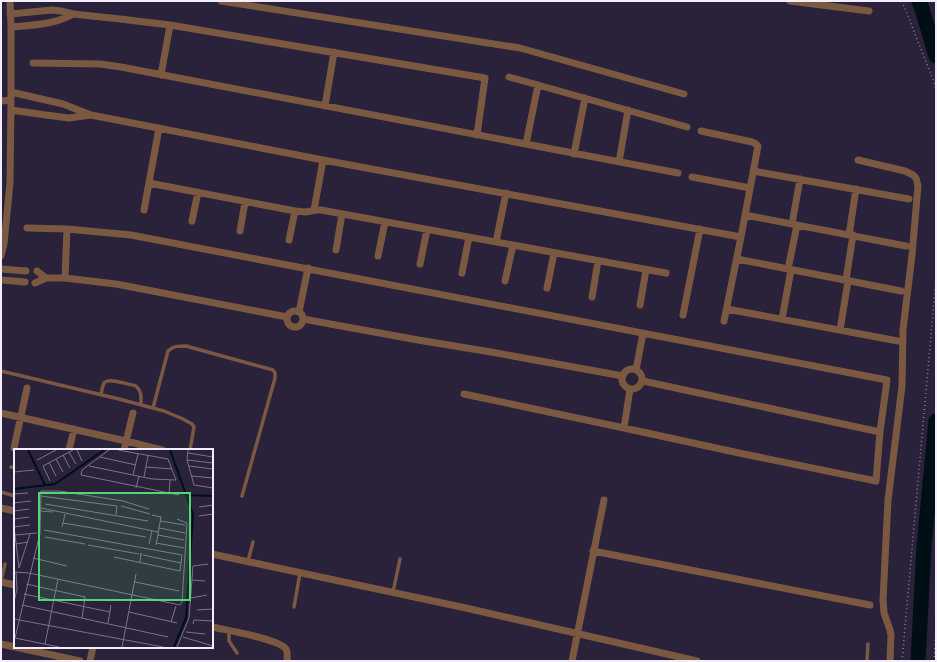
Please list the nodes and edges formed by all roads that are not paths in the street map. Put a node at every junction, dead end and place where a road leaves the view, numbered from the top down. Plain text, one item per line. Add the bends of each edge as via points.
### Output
1 (8, 1) edge
2 (221, 1) edge
3 (790, 1) edge
4 (1, 2) edge
5 (805, 2) edge
6 (869, 11) dead end
7 (10, 14) junction
8 (73, 14) junction
9 (170, 25) junction
10 (11, 27) junction
11 (334, 52) junction
12 (33, 63) dead end
13 (161, 75) junction
14 (509, 78) dead end
15 (538, 85) junction
16 (11, 92) junction
17 (684, 94) dead end
18 (585, 98) junction
19 (12, 100) junction
20 (1, 101) edge
21 (325, 106) junction
22 (11, 110) junction
23 (628, 110) junction
24 (91, 115) junction
25 (687, 127) dead end
26 (159, 128) junction
27 (701, 131) dead end
28 (477, 135) junction
29 (526, 144) junction
30 (574, 154) junction
31 (323, 160) junction
32 (858, 160) dead end
33 (619, 162) junction
34 (753, 171) junction
35 (678, 173) dead end
36 (692, 177) dead end
37 (800, 179) junction
38 (149, 183) junction
39 (750, 188) junction
40 (856, 189) junction
41 (198, 192) junction
42 (506, 193) junction
43 (909, 199) dead end
44 (245, 202) junction
45 (4, 207) edge
46 (144, 210) dead end
47 (314, 210) junction
48 (295, 211) junction
49 (342, 214) junction
50 (745, 215) junction
51 (192, 221) dead end
52 (385, 222) junction
53 (795, 224) junction
54 (27, 228) dead end
55 (67, 229) junction
56 (700, 229) junction
57 (427, 230) junction
58 (240, 231) dead end
59 (851, 235) junction
60 (469, 237) junction
61 (741, 237) junction
62 (289, 240) dead end
63 (496, 242) junction
64 (513, 245) junction
65 (906, 246) dead end
66 (336, 250) dead end
67 (554, 253) junction
68 (1, 256) edge
69 (378, 256) dead end
70 (737, 259) junction
71 (598, 261) junction
72 (420, 264) dead end
73 (308, 268) junction
74 (1, 269) edge
75 (646, 270) junction
76 (789, 270) junction
77 (26, 271) dead end
78 (36, 271) dead end
79 (462, 273) dead end
80 (666, 273) dead end
81 (46, 278) junction
82 (65, 278) junction
83 (1, 280) edge
84 (847, 280) junction
85 (506, 281) dead end
86 (25, 282) dead end
87 (36, 283) dead end
88 (547, 288) dead end
89 (901, 291) dead end
90 (592, 297) dead end
91 (640, 305) dead end
92 (727, 309) junction
93 (299, 312) junction
94 (683, 315) dead end
95 (287, 317) junction
96 (303, 319) junction
97 (782, 319) junction
98 (724, 321) dead end
99 (840, 330) junction
100 (643, 333) junction
101 (898, 341) dead end
102 (636, 370) junction
103 (1, 371) edge
104 (623, 376) junction
105 (642, 381) junction
106 (27, 388) dead end
107 (630, 389) junction
108 (101, 394) junction
109 (464, 394) dead end
110 (141, 404) junction
111 (153, 408) junction
112 (133, 412) dead end
113 (1, 413) edge
114 (20, 418) junction
115 (624, 428) junction
116 (74, 429) junction
117 (880, 432) junction
118 (126, 441) junction
119 (14, 448) dead end
120 (69, 449) edge
121 (124, 449) edge
122 (158, 449) edge
123 (190, 449) edge
124 (1, 492) edge
125 (14, 496) edge
126 (242, 496) dead end
127 (604, 500) dead end
128 (1, 508) edge
129 (14, 512) edge
130 (253, 542) dead end
131 (593, 551) junction
132 (213, 554) edge
133 (400, 559) dead end
134 (248, 561) junction
135 (5, 564) dead end
136 (300, 572) junction
137 (1, 581) edge
138 (14, 585) edge
139 (393, 592) junction
140 (870, 605) dead end
141 (294, 607) dead end
142 (213, 627) edge
143 (229, 631) junction
144 (577, 634) junction
145 (1, 644) edge
146 (868, 644) dead end
147 (14, 647) edge
148 (93, 648) edge
149 (33, 649) edge
150 (237, 653) dead end
151 (80, 661) edge
152 (90, 661) edge
153 (286, 661) edge
154 (572, 661) edge
155 (697, 661) edge
156 (867, 661) edge
157 (890, 661) edge

1 - 4 street
1 - 7 street
2 - 17 street via 520,48
3 - 5 street
5 - 6 street
7 - 8 street via 52,10
7 - 10 street
8 - 9 street
8 - 10 street via 57,21
9 - 11 street
9 - 13 street
10 - 16 street
11 - 21 street
11 - 28 street via 485,78
12 - 13 street via 100,64
13 - 21 street
14 - 15 street
15 - 18 street
15 - 29 street
16 - 19 street
16 - 24 street via 63,104
18 - 23 street
18 - 30 street
19 - 20 street
19 - 22 street
21 - 28 street
22 - 24 street via 69,118
22 - 45 street via 10,183
23 - 25 street
23 - 33 street
24 - 26 street
26 - 31 street
26 - 38 street
27 - 34 street via 756,144 758,146
28 - 29 street
29 - 30 street
30 - 33 street
31 - 42 street
31 - 47 street
32 - 157 street via 909,173 916,178 918,186 903,330 902,386 888,507 883,600 884,613 892,635
33 - 35 street
34 - 37 street
34 - 39 street
36 - 39 street
37 - 40 street
37 - 53 street
38 - 41 street
38 - 46 street
39 - 50 street
40 - 43 street
40 - 59 street
41 - 44 street
41 - 51 street
42 - 56 street
42 - 63 street
44 - 48 street
44 - 58 street
45 - 68 street via 4,244
47 - 48 street
47 - 49 street
48 - 62 street
49 - 52 street
49 - 66 street
50 - 53 street
50 - 61 street
52 - 57 street
52 - 69 street
53 - 59 street
53 - 76 street
54 - 55 street
55 - 73 street via 131,234
55 - 82 street
56 - 61 street
56 - 94 street
57 - 60 street
57 - 72 street
59 - 65 street
59 - 84 street
60 - 63 street
60 - 79 street
61 - 70 street
63 - 64 street
64 - 67 street
64 - 85 street
67 - 71 street
67 - 88 street
70 - 76 street
70 - 92 street
71 - 75 street
71 - 90 street
73 - 93 street
73 - 100 street
74 - 77 street
75 - 80 street
75 - 91 street
76 - 84 street
76 - 97 street
78 - 81 street
81 - 82 street
81 - 87 street
82 - 95 street via 116,284
83 - 86 street
84 - 89 street
84 - 99 street
92 - 97 street
92 - 98 street
93 - 95 street via 291,311
93 - 96 street
95 - 96 street via 287,323 294,327 302,324
96 - 104 street
97 - 99 street
99 - 101 street
100 - 102 street
100 - 117 street via 887,380
102 - 104 street via 630,369
102 - 105 street via 642,374
103 - 108 lane
104 - 107 street via 624,385
105 - 107 street via 636,389
105 - 117 street
106 - 114 street
107 - 115 street
108 - 110 lane
108 - 110 lane via 106,381 136,386 140,389
109 - 115 street
110 - 111 lane
111 - 123 lane via 192,424 194,432
111 - 126 lane via 168,351 176,346 186,346 273,370 275,378
112 - 118 street
113 - 114 street
114 - 116 street
114 - 119 street
115 - 117 street via 876,481
116 - 118 street
116 - 120 street
118 - 121 street
118 - 122 street
124 - 125 lane
127 - 131 street
128 - 129 street
130 - 134 lane
131 - 140 street
131 - 144 street
132 - 134 street
133 - 139 lane
134 - 136 street
135 - 137 lane
136 - 139 street
136 - 141 lane
137 - 138 street
139 - 144 street
142 - 143 street
143 - 150 lane via 229,642
143 - 153 street via 282,645 287,649
144 - 154 street
144 - 155 street
145 - 147 street
146 - 156 lane
148 - 152 street
149 - 151 street

